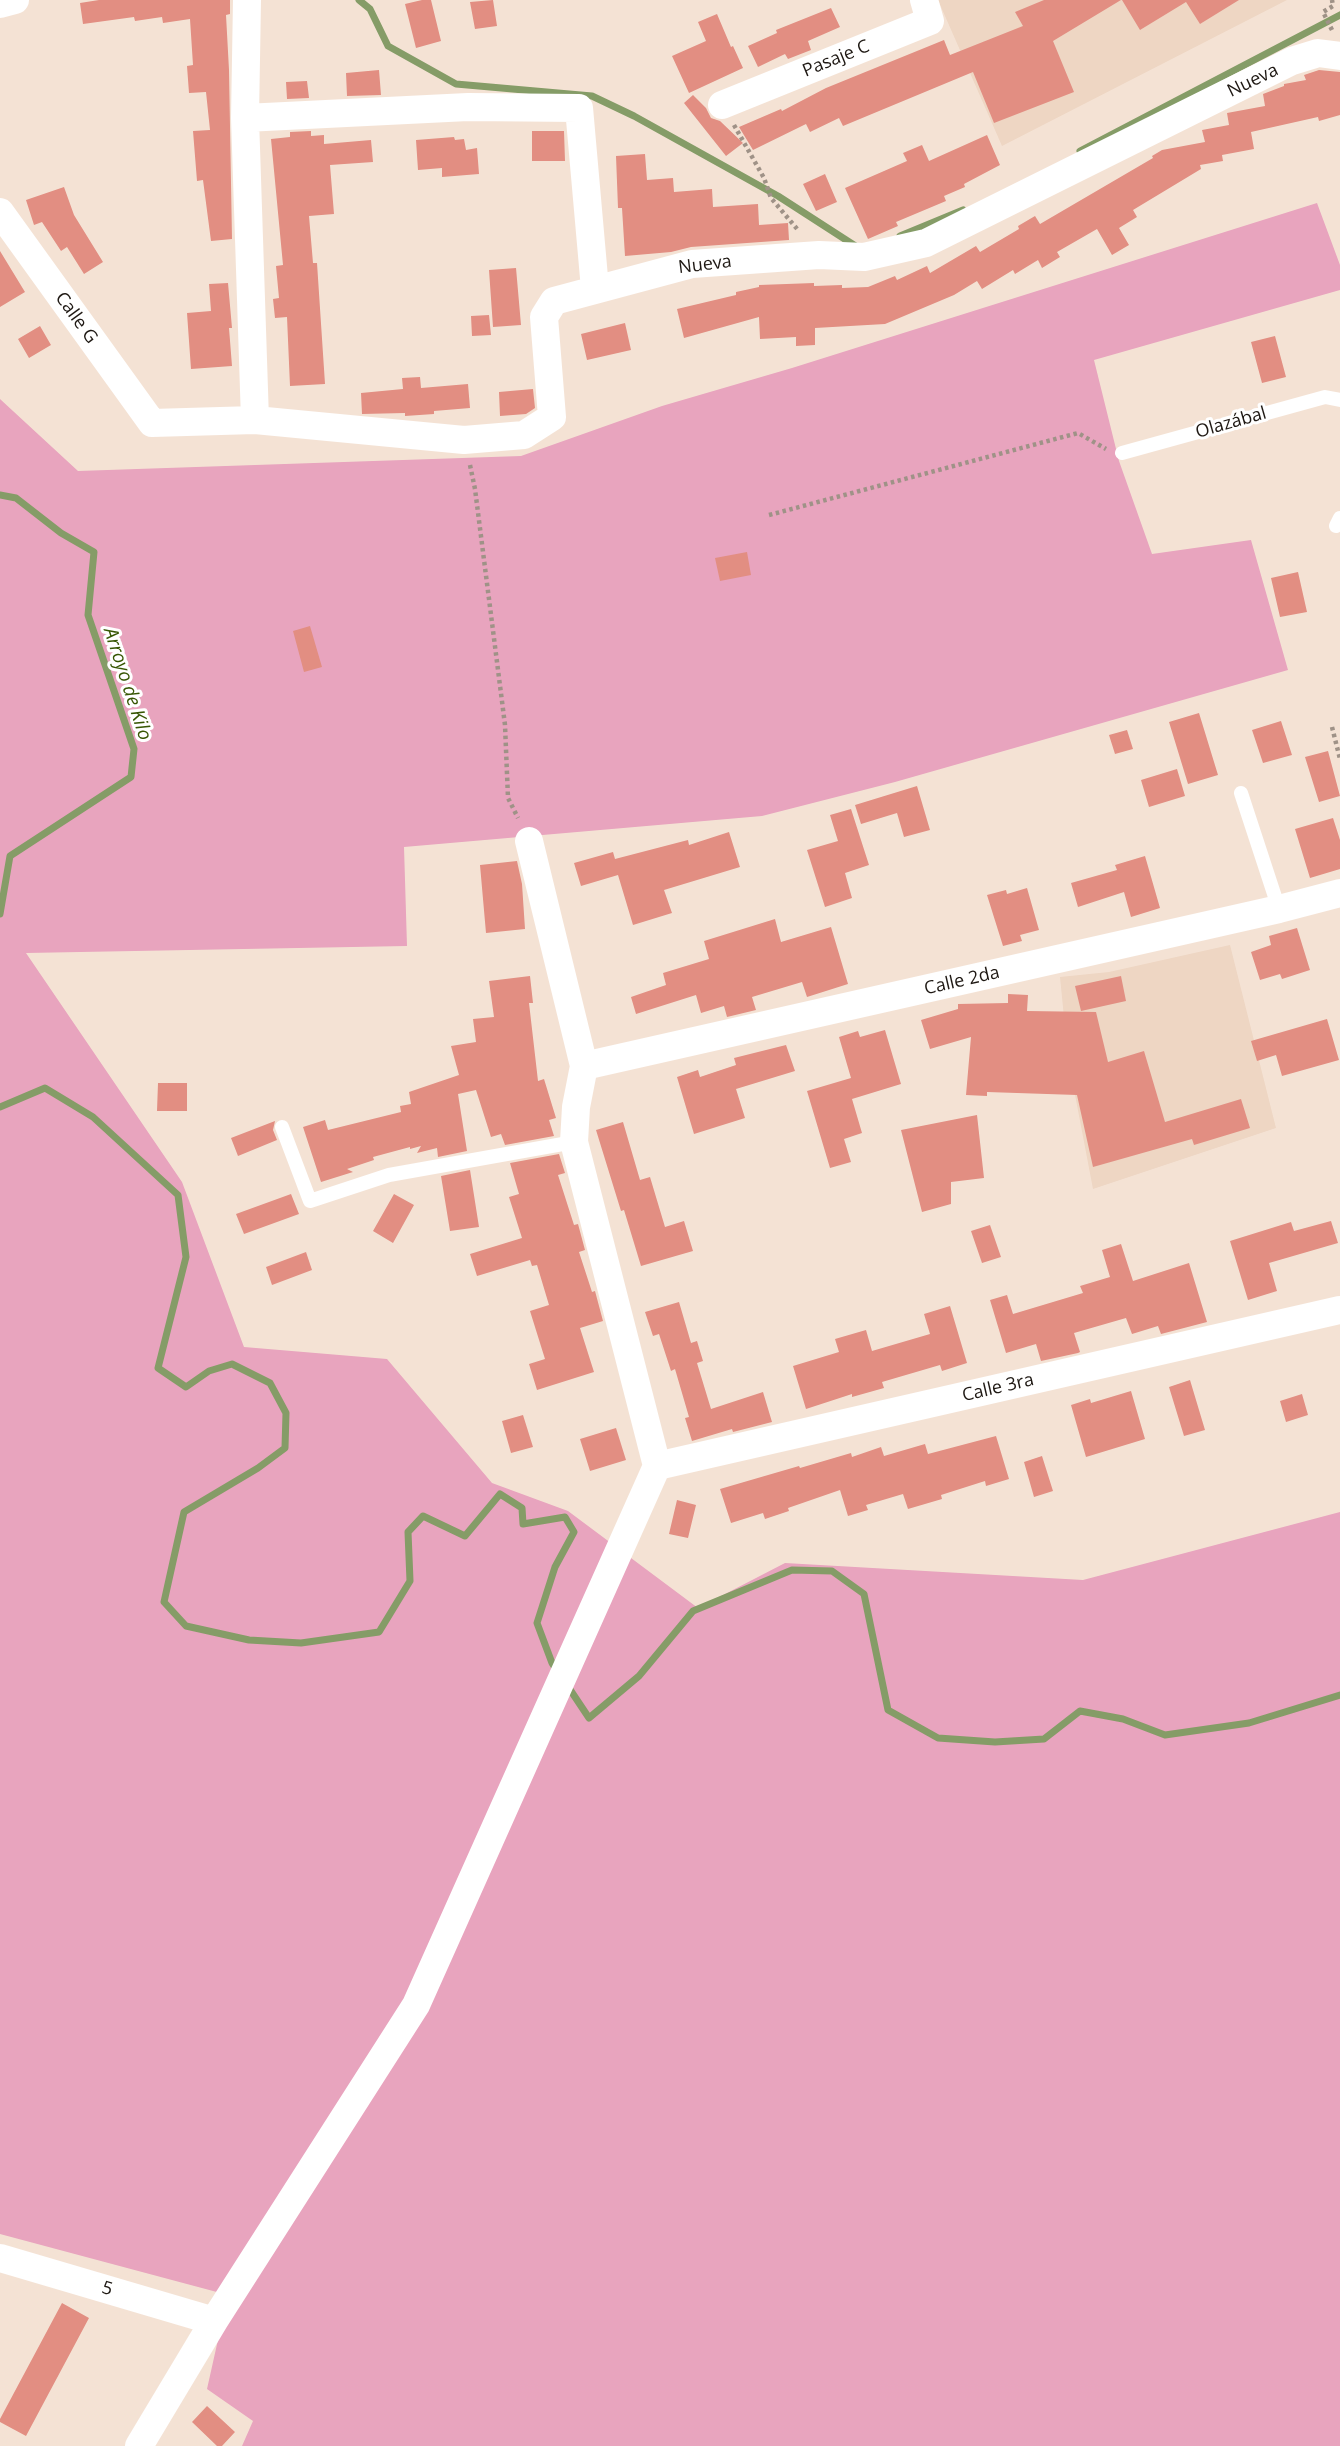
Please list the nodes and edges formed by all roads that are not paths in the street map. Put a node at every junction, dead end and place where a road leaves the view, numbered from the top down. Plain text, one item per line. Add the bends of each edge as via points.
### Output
1 (15, 0) edge
2 (247, 0) edge
3 (924, 0) edge
4 (0, 4) edge
5 (1336, 43) edge
6 (722, 105) road end
7 (245, 118) junction
8 (0, 212) edge
9 (595, 289) junction
10 (1340, 400) edge
11 (256, 420) junction
12 (152, 423) joint
13 (1122, 453) road end
14 (1241, 793) dead end
15 (528, 841) road end
16 (1340, 893) edge
17 (1279, 909) junction
18 (584, 1066) junction
19 (282, 1127) dead end
20 (575, 1142) junction
21 (1340, 1310) edge
22 (656, 1466) junction
23 (0, 2259) edge
24 (214, 2320) junction
25 (139, 2446) edge

1 - 4 street
2 - 7 street
3 - 6 street, Pasaje C via 930,21
5 - 9 street, Nueva via 926,243 864,257 819,255 692,264
7 - 9 street via 468,107 579,107
7 - 11 street
8 - 12 street, Calle G
9 - 11 street, Nueva via 554,301 544,317 552,417 524,435 464,440
10 - 13 lane, Olazábal via 1325,397
11 - 12 street, Nueva
14 - 17 lane
15 - 18 street
16 - 17 street, Calle 2da
17 - 18 street, Calle 2da
18 - 20 street
19 - 20 lane via 310,1201 389,1175
20 - 22 street
21 - 22 street, Calle 3ra
22 - 24 street via 416,2005
23 - 24 street, 5
24 - 25 street

